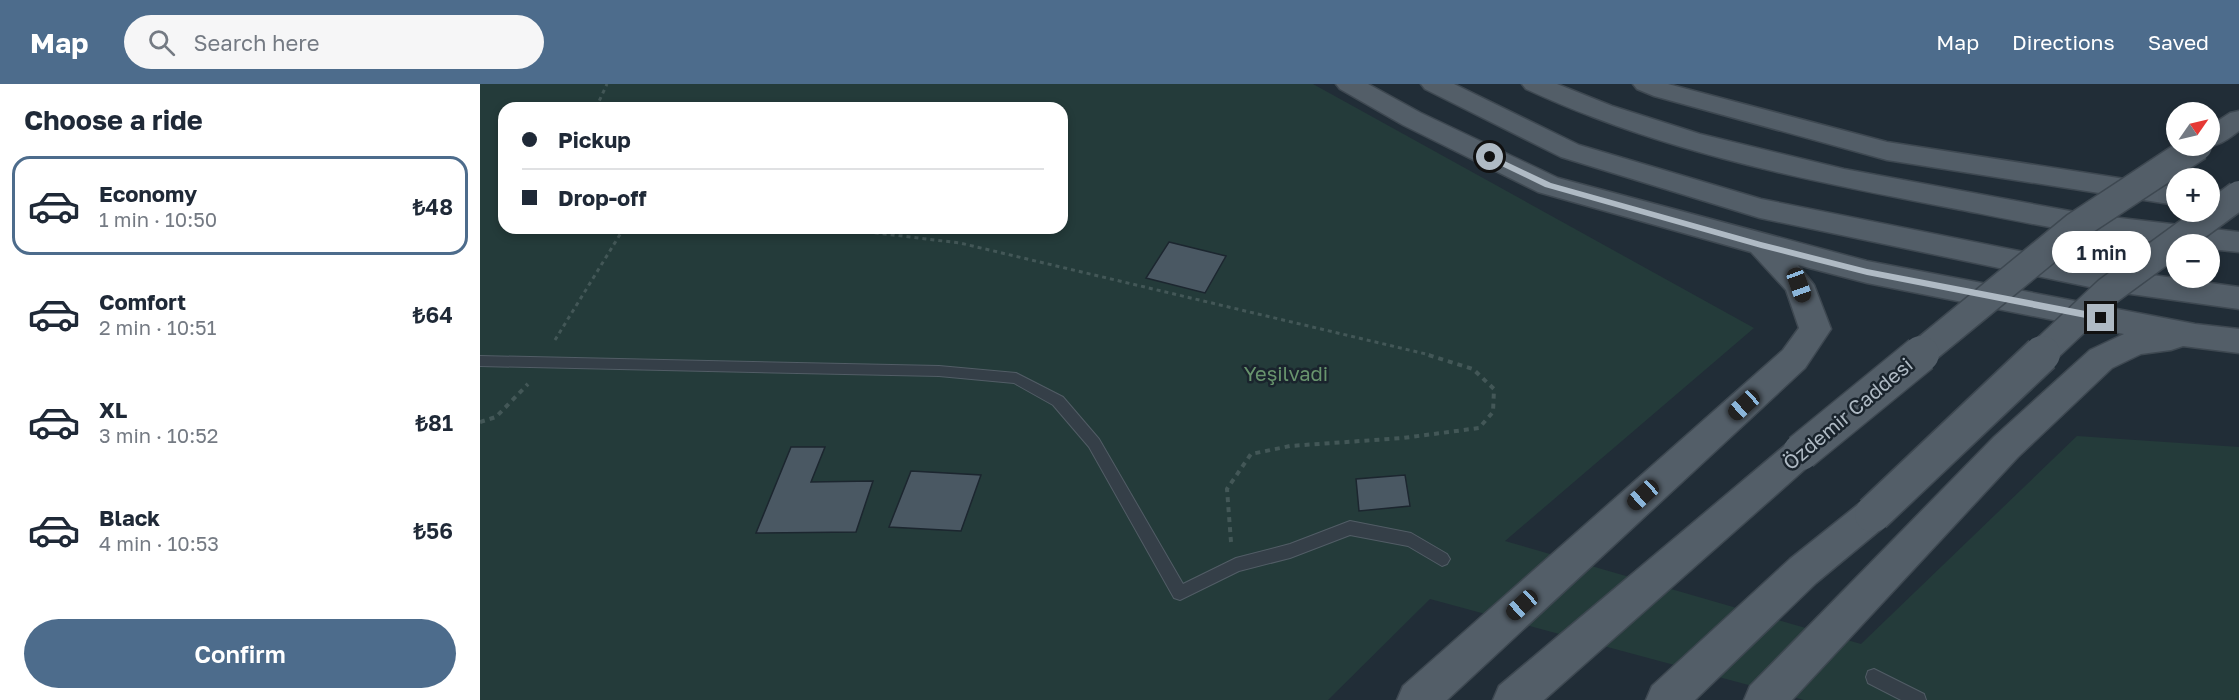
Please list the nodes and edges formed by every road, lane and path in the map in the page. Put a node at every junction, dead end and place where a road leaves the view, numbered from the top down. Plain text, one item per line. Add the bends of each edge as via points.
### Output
1 (607, 84) edge
2 (1434, 84) edge
3 (1535, 84) edge
4 (1646, 84) edge
5 (1360, 88) edge
6 (599, 102) edge
7 (2238, 119) edge
8 (2220, 131) edge
9 (2183, 156) edge
10 (2166, 194) edge
11 (2239, 195) edge
12 (2220, 203) edge
13 (2239, 206) edge
14 (620, 234) edge
15 (885, 234) edge
16 (2239, 242) edge
17 (1761, 245) junction
18 (2239, 298) edge
19 (2195, 336) junction
20 (2239, 341) edge
21 (480, 361) edge
22 (542, 362) junction
23 (480, 422) edge
24 (1442, 559) dead end
25 (1236, 565) junction
26 (1874, 677) dead end
27 (1417, 700) edge
28 (1513, 700) edge
29 (1666, 700) edge
30 (1764, 700) edge
31 (1918, 700) edge

1 - 6 path
2 - 18 main road via 1570,151 1760,208 2109,280
3 - 16 main road via 1604,112 1694,141 1844,178 2086,224
4 - 10 main road via 1887,151
5 - 17 main road via 1548,185
7 - 8 main road
9 - 28 main road, Özdemir Caddesi, bridge via 2075,227 1801,452
11 - 29 main road, bridge via 2108,291 1873,514 1803,571
12 - 13 main road
14 - 22 path
15 - 25 path via 960,243 1419,352 1473,369 1494,389 1492,412 1479,428 1290,446 1251,454 1227,489
17 - 19 main road via 1867,272
17 - 27 main road via 1799,285 1815,329 1794,359
19 - 20 main road
19 - 30 main road via 2136,342 2101,359 2006,447
21 - 22 lane
22 - 23 path via 528,384 496,417
22 - 25 lane via 939,371 1016,378 1058,401 1094,443 1180,593
24 - 25 lane via 1411,540 1350,528 1290,551
26 - 31 lane

